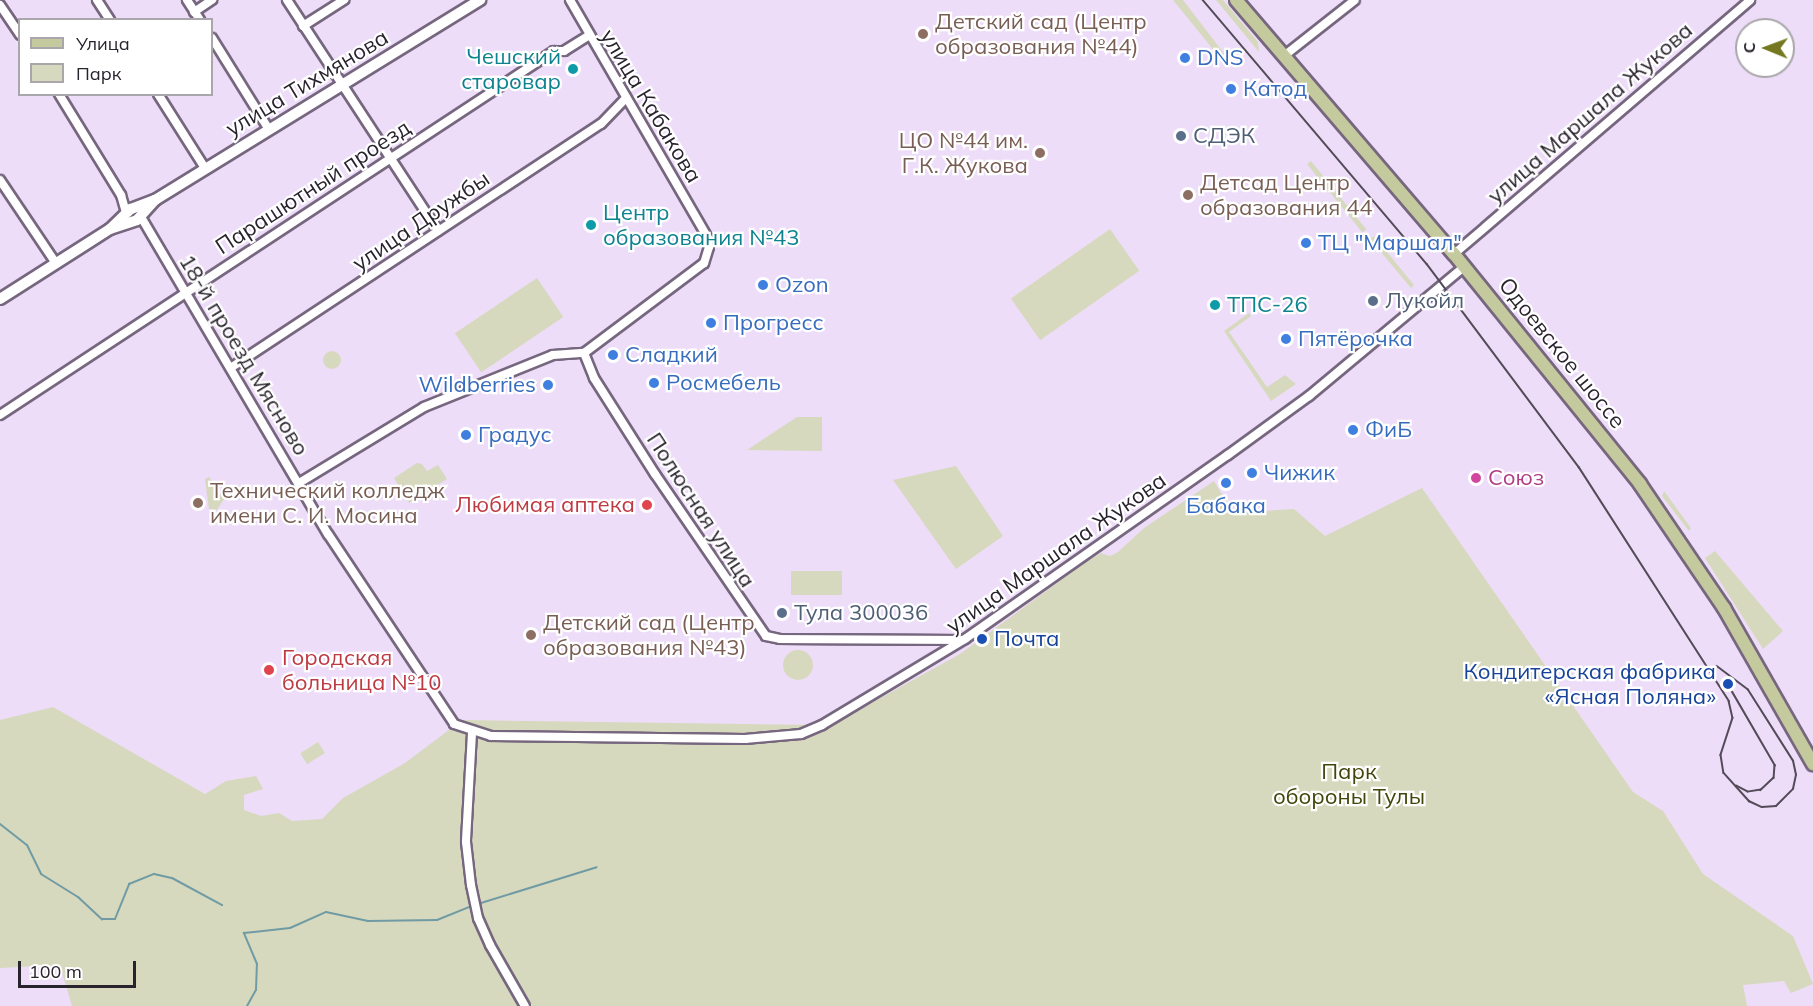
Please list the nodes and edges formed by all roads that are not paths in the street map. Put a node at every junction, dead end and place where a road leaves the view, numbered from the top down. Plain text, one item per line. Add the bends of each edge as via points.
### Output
1 (97, 0) edge
2 (187, 0) edge
3 (212, 0) edge
4 (287, 0) edge
5 (344, 0) edge
6 (480, 0) edge
7 (570, 0) edge
8 (1236, 0) edge
9 (1355, 0) edge
10 (1750, 0) edge
11 (0, 5) edge
12 (195, 12) junction
13 (109, 18) edge
14 (199, 18) edge
15 (303, 26) junction
16 (18, 32) edge
17 (588, 36) junction
18 (213, 40) edge
19 (1284, 56) junction
20 (341, 86) junction
21 (60, 96) edge
22 (159, 96) edge
23 (625, 99) junction
24 (268, 128) junction
25 (388, 160) junction
26 (205, 168) junction
27 (0, 180) edge
28 (134, 215) junction
29 (438, 231) junction
30 (1454, 254) junction
31 (55, 262) junction
32 (1464, 267) junction
33 (184, 292) junction
34 (0, 299) edge
35 (584, 353) junction
36 (232, 367) junction
37 (0, 415) edge
38 (299, 483) junction
39 (965, 639) junction
40 (472, 733) junction
41 (1813, 764) edge
42 (525, 1006) edge

1 - 13 street
2 - 12 street
3 - 12 street
4 - 15 street
5 - 15 street
6 - 20 street, улица Тихмянова
7 - 17 street, улица Кабакова
8 - 19 main road, Одоевское шоссе
9 - 19 street
10 - 30 street, улица Маршала Жукова
11 - 16 street
12 - 14 street
15 - 20 street
17 - 23 street, улица Кабакова
17 - 25 street, Парашютный проезд via 564,51 554,51
18 - 24 street
19 - 30 main road, Одоевское шоссе
20 - 24 street, улица Тихмянова
20 - 25 street
21 - 28 street, 18-й проезд Мясново
22 - 26 street
23 - 29 street, улица Дружбы via 601,124
23 - 35 street, улица Кабакова via 708,238 709,252 704,263
24 - 26 street, улица Тихмянова
25 - 29 street
25 - 33 street, Парашютный проезд
26 - 28 street, улица Тихмянова
27 - 31 street
28 - 31 street
28 - 33 street, 18-й проезд Мясново
29 - 36 street, улица Дружбы
30 - 32 main road, Одоевское шоссе
31 - 34 street
32 - 39 street, улица Маршала Жукова via 1309,396
32 - 41 main road, Одоевское шоссе via 1640,484 1724,608
33 - 36 street, 18-й проезд Мясново
33 - 37 street, Парашютный проезд
35 - 38 street via 553,355 424,407
35 - 39 street, Полюсная улица via 594,378 655,474 766,636
36 - 38 street, 18-й проезд Мясново
38 - 40 street, 18-й проезд Мясново via 454,724
39 - 40 street, улица Маршала Жукова via 841,715 801,734 734,739
40 - 42 street via 466,842 471,885 490,945

